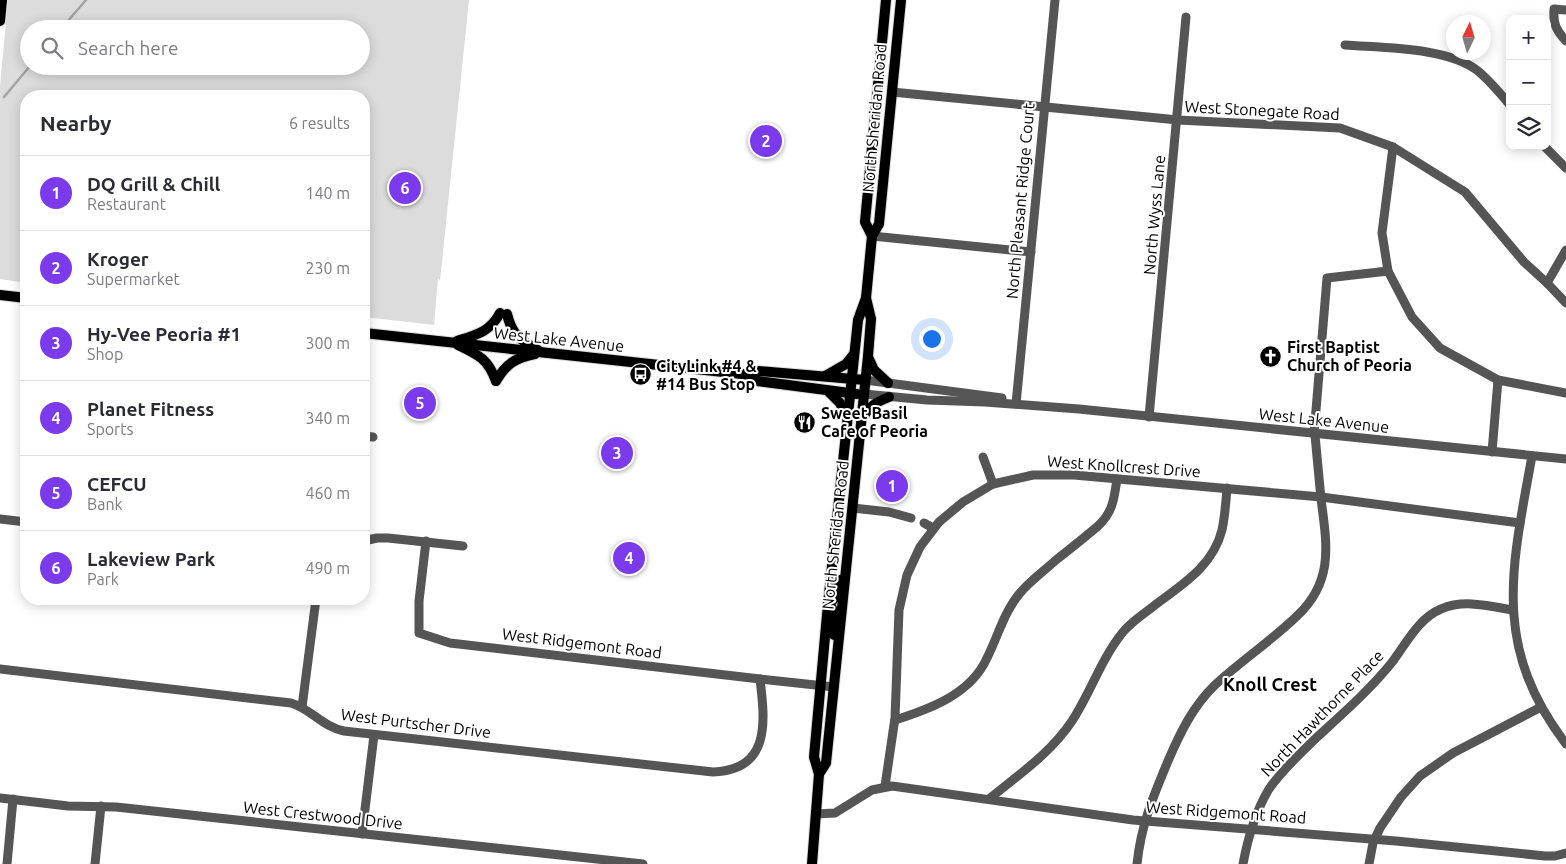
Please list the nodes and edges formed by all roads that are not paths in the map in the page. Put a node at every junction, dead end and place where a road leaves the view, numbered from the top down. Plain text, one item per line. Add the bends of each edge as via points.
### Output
1 (2, 0) edge
2 (886, 0) edge
3 (901, 0) edge
4 (1055, 0) edge
5 (1566, 10) edge
6 (1186, 17) dead end
7 (0, 22) edge
8 (1566, 41) edge
9 (1345, 45) dead end
10 (894, 61) junction
11 (878, 89) junction
12 (892, 92) junction
13 (1506, 100) edge
14 (1044, 107) junction
15 (1178, 120) junction
16 (888, 126) junction
17 (1393, 147) junction
18 (1548, 150) edge
19 (1566, 168) edge
20 (872, 236) junction
21 (1566, 250) edge
22 (1031, 252) junction
23 (1388, 271) junction
24 (1547, 283) junction
25 (0, 295) edge
26 (20, 297) edge
27 (866, 298) junction
28 (1566, 303) edge
29 (370, 334) edge
30 (453, 342) junction
31 (543, 352) junction
32 (855, 353) junction
33 (868, 356) junction
34 (751, 375) junction
35 (824, 377) junction
36 (852, 379) junction
37 (865, 380) junction
38 (1498, 380) junction
39 (888, 383) junction
40 (828, 391) junction
41 (851, 393) junction
42 (1566, 393) edge
43 (864, 394) junction
44 (889, 397) junction
45 (1016, 402) junction
46 (1150, 417) junction
47 (848, 419) junction
48 (861, 420) junction
49 (1315, 434) junction
50 (1492, 452) junction
51 (983, 456) dead end
52 (1532, 456) junction
53 (1566, 460) edge
54 (842, 473) junction
55 (1117, 479) junction
56 (993, 484) junction
57 (1227, 488) junction
58 (1321, 497) junction
59 (853, 508) junction
60 (911, 518) dead end
61 (0, 519) edge
62 (20, 521) edge
63 (924, 523) dead end
64 (1520, 523) junction
65 (933, 528) junction
66 (370, 540) edge
67 (426, 541) junction
68 (463, 546) dead end
69 (848, 553) junction
70 (828, 604) junction
71 (315, 605) edge
72 (1512, 610) junction
73 (838, 654) junction
74 (0, 669) edge
75 (760, 679) junction
76 (820, 685) junction
77 (834, 687) junction
78 (302, 707) junction
79 (1541, 707) junction
80 (895, 720) junction
81 (374, 735) junction
82 (1566, 744) edge
83 (819, 774) junction
84 (885, 786) junction
85 (0, 798) edge
86 (14, 799) junction
87 (989, 800) junction
88 (101, 806) junction
89 (816, 814) junction
90 (1144, 821) junction
91 (1251, 829) junction
92 (362, 834) junction
93 (1374, 839) junction
94 (1566, 853) edge
95 (7, 864) edge
96 (95, 864) edge
97 (643, 864) edge
98 (812, 864) edge
99 (1137, 864) edge
100 (1243, 864) edge
101 (1369, 864) edge

1 - 7 main road
2 - 11 main road, North Sheridan Road
3 - 10 main road, North Sheridan Road
4 - 14 street, North Pleasant Ridge Court
5 - 8 street via 1554,9 1553,21
6 - 15 street, North Wyss Lane
9 - 13 street via 1442,55 1477,70
10 - 11 main road via 888,77
10 - 12 main road, North Sheridan Road
11 - 16 main road via 882,94
11 - 20 main road, North Sheridan Road via 865,222
12 - 14 street, West Stonegate Road
12 - 16 main road, North Sheridan Road
14 - 15 street, West Stonegate Road
14 - 22 street, North Pleasant Ridge Court
15 - 17 street, West Stonegate Road via 1340,128
15 - 46 street, North Wyss Lane
16 - 20 main road, North Sheridan Road via 880,224
17 - 23 street via 1382,233
17 - 24 street, West Stonegate Road via 1465,192 1524,262
18 - 19 street
20 - 22 street
20 - 27 main road, North Sheridan Road
21 - 24 street
22 - 45 street, North Pleasant Ridge Court
23 - 38 street via 1412,317 1440,348
23 - 49 street via 1327,278
24 - 28 street, West Stonegate Road
25 - 26 main road
27 - 32 main road, North Sheridan Road via 858,320
27 - 33 main road, North Sheridan Road via 871,319
29 - 30 main road, West Lake Avenue
30 - 31 main road, West Lake Avenue
30 - 31 main road via 490,328 504,314 514,333
30 - 31 main road via 484,360 491,367 496,381 512,362
31 - 34 main road, West Lake Avenue
32 - 35 main road via 846,364
32 - 36 main road, North Sheridan Road
33 - 37 main road, North Sheridan Road
33 - 39 main road via 872,368
34 - 35 main road, West Lake Avenue via 758,371
34 - 40 main road, West Lake Avenue via 757,381
35 - 36 main road, West Lake Avenue
36 - 37 main road, West Lake Avenue
36 - 41 main road, North Sheridan Road
37 - 39 street, West Lake Avenue
37 - 43 main road, North Sheridan Road
38 - 42 street
38 - 50 street
39 - 45 street, West Lake Avenue
40 - 41 main road, West Lake Avenue
40 - 47 main road via 840,403
41 - 43 main road, West Lake Avenue
41 - 47 main road, North Sheridan Road
43 - 44 street, West Lake Avenue
43 - 48 main road, North Sheridan Road
44 - 45 street, West Lake Avenue
44 - 48 main road via 867,409
45 - 46 street, West Lake Avenue
46 - 49 street, West Lake Avenue
47 - 54 main road, North Sheridan Road
48 - 59 main road, North Sheridan Road
49 - 50 street, West Lake Avenue
49 - 58 street
50 - 52 street, West Lake Avenue
51 - 56 street
52 - 53 street, West Lake Avenue
52 - 64 street
54 - 59 main road via 847,485 846,503
54 - 70 main road, North Sheridan Road
55 - 56 street, West Knollcrest Drive via 1045,474
55 - 57 street, West Knollcrest Drive
55 - 80 street via 1107,517 1020,592 986,661 974,678 953,695
56 - 65 street, West Knollcrest Drive via 956,506
57 - 58 street, West Knollcrest Drive
57 - 87 street via 1222,530 1206,563 1126,629 1106,657 1067,728 1036,762
58 - 64 street, West Knollcrest Drive
58 - 90 street via 1327,552 1324,571 1316,589 1298,615 1215,685 1197,706 1184,726
59 - 60 street
59 - 69 main road, North Sheridan Road
61 - 62 street
63 - 65 street
64 - 72 street via 1513,571
65 - 80 street, West Knollcrest Drive via 912,561 901,596
66 - 67 street
67 - 68 street
67 - 75 street, West Ridgemont Road via 419,633 450,643
69 - 70 main road via 840,571 837,593
69 - 73 main road, North Sheridan Road
70 - 73 main road via 834,612
70 - 76 main road, North Sheridan Road
71 - 78 street
72 - 79 street via 1521,659
72 - 91 street, North Hawthorne Place via 1461,604 1443,608 1429,616 1371,686 1285,769 1266,795
73 - 77 main road, North Sheridan Road
74 - 78 street, West Purtscher Drive via 287,702
75 - 76 street, West Ridgemont Road
75 - 81 street, West Purtscher Drive via 764,722 762,737 744,763 719,772
76 - 77 street, West Ridgemont Road
76 - 83 main road, North Sheridan Road via 814,757
77 - 83 main road, North Sheridan Road via 826,763
78 - 81 street, West Purtscher Drive via 334,729
79 - 82 street
79 - 93 street via 1453,753 1423,774 1397,802
80 - 84 street, West Knollcrest Drive
81 - 92 street
83 - 89 main road, North Sheridan Road
84 - 87 street, West Ridgemont Road
84 - 89 street via 870,791 835,813
85 - 86 street, West Crestwood Drive
86 - 88 street, West Crestwood Drive via 68,806
86 - 95 street
87 - 90 street, West Ridgemont Road
88 - 92 street, West Crestwood Drive
88 - 96 street
89 - 98 main road, North Sheridan Road
90 - 91 street, West Ridgemont Road
90 - 99 street
91 - 93 street, West Ridgemont Road
91 - 100 street, North Hawthorne Place
92 - 97 street, West Crestwood Drive
93 - 94 street, West Ridgemont Road via 1545,856
93 - 101 street

